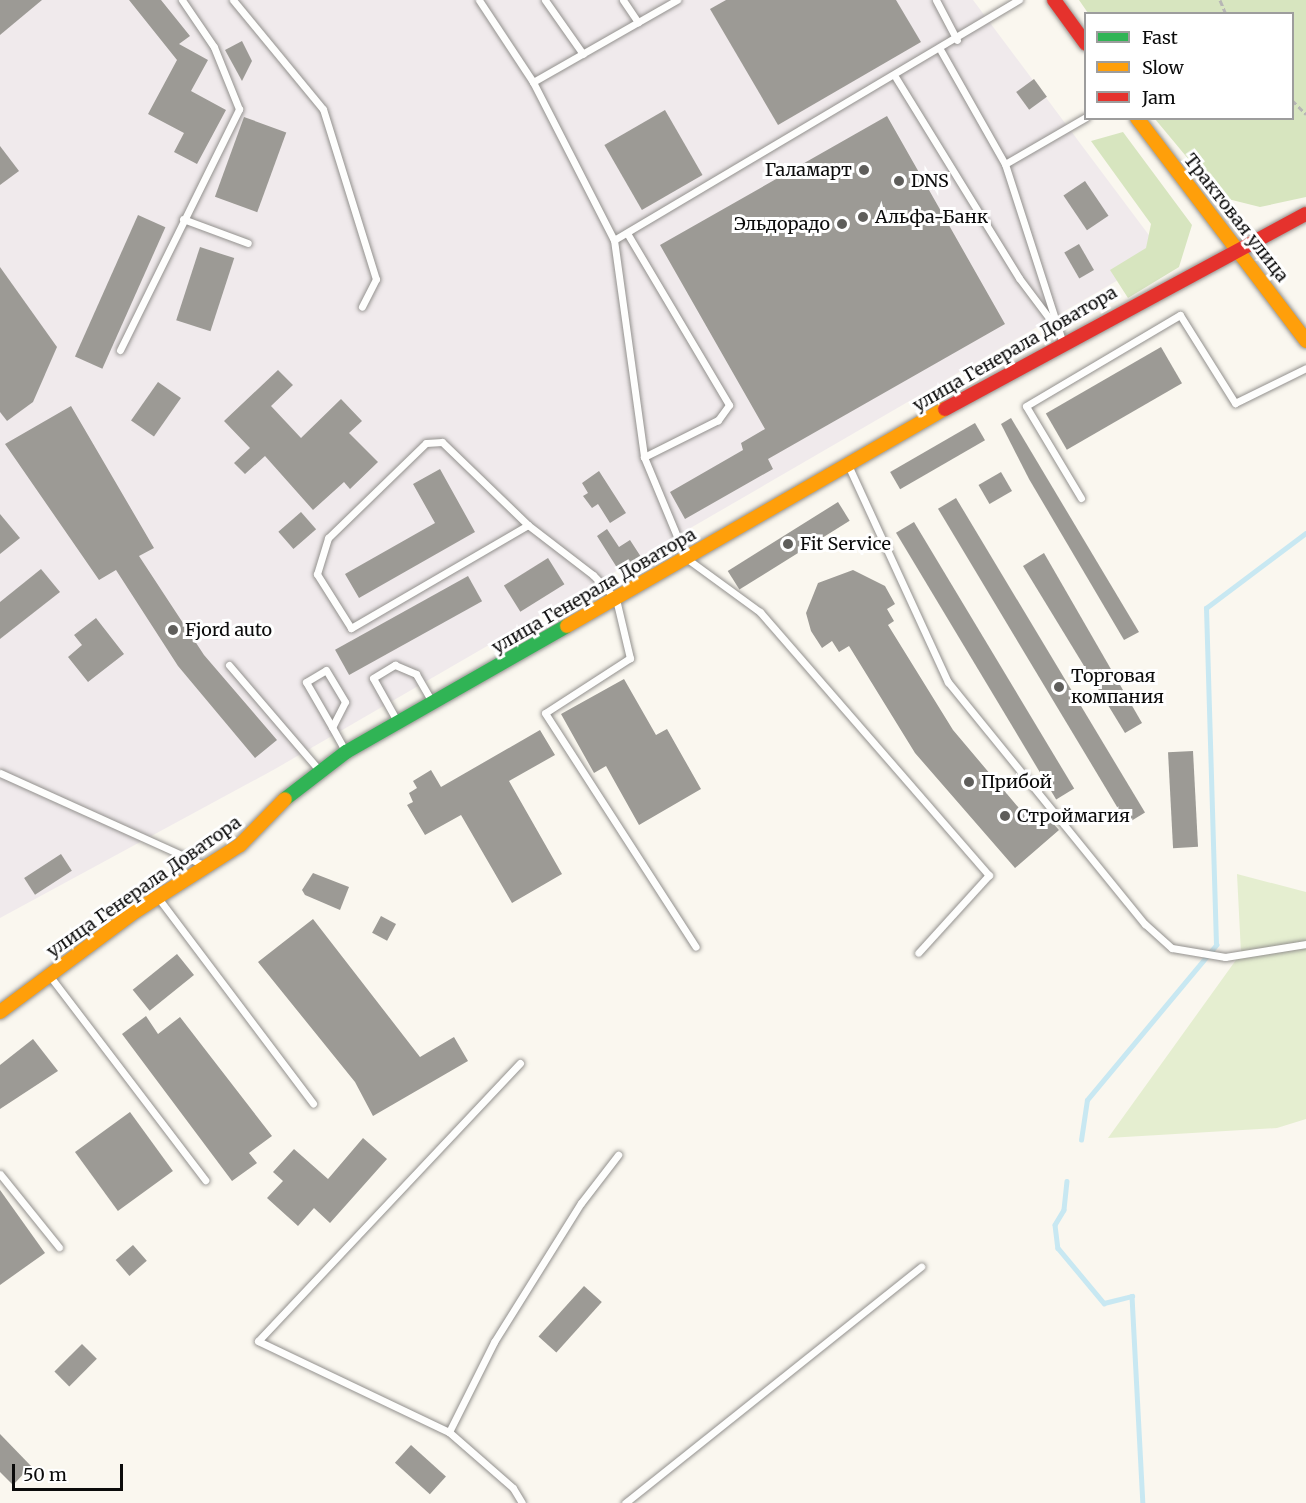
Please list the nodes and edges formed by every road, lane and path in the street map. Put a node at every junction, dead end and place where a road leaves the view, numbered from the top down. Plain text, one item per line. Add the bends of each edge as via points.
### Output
1 (182, 0) edge
2 (233, 0) edge
3 (479, 0) edge
4 (545, 0) edge
5 (623, 0) edge
6 (677, 0) edge
7 (936, 0) edge
8 (1019, 0) edge
9 (1054, 0) edge
10 (638, 22) junction
11 (957, 40) junction
12 (1084, 41) edge
13 (941, 51) junction
14 (583, 54) junction
15 (896, 78) junction
16 (533, 82) junction
17 (1294, 101) edge
18 (1306, 114) edge
19 (1084, 118) edge
20 (1139, 120) edge
21 (1005, 164) junction
22 (1306, 214) edge
23 (183, 219) junction
24 (627, 233) junction
25 (614, 240) junction
26 (248, 243) dead end
27 (1239, 250) junction
28 (362, 307) dead end
29 (1053, 324) junction
30 (1306, 341) edge
31 (1064, 343) junction
32 (120, 350) dead end
33 (1306, 368) edge
34 (644, 457) junction
35 (848, 465) junction
36 (1081, 498) dead end
37 (528, 525) junction
38 (686, 558) junction
39 (616, 599) junction
40 (229, 665) dead end
41 (433, 704) junction
42 (398, 723) junction
43 (332, 727) junction
44 (346, 752) junction
45 (319, 770) junction
46 (0, 773) edge
47 (206, 866) junction
48 (157, 897) junction
49 (1306, 944) edge
50 (696, 947) dead end
51 (918, 953) dead end
52 (49, 975) junction
53 (0, 1012) edge
54 (520, 1063) dead end
55 (313, 1103) dead end
56 (618, 1155) dead end
57 (0, 1174) edge
58 (205, 1180) dead end
59 (58, 1247) dead end
60 (921, 1267) dead end
61 (449, 1432) junction
62 (522, 1503) edge
63 (625, 1503) edge

1 - 23 lane via 214,47 239,109
2 - 28 lane via 323,109 376,279
3 - 16 lane
4 - 14 lane
5 - 10 lane
6 - 10 lane
7 - 11 lane
8 - 11 lane
9 - 12 street
10 - 14 lane
11 - 13 lane
13 - 15 lane
13 - 21 lane
14 - 16 lane
15 - 24 lane
15 - 29 lane via 1019,278
16 - 25 lane
17 - 18 path
19 - 21 lane
20 - 27 street, Трактовая улица
21 - 29 lane
22 - 27 street, улица Генерала Доватора
23 - 26 lane
23 - 32 lane
24 - 25 lane
24 - 34 lane via 729,405 718,420
25 - 34 lane
27 - 30 street, Трактовая улица
27 - 31 street, улица Генерала Доватора
29 - 31 lane
31 - 35 street, улица Генерала Доватора
33 - 36 lane via 1235,403 1180,315 1026,406
34 - 38 lane
35 - 38 street, улица Генерала Доватора
35 - 49 lane via 948,682 1146,924 1172,948 1225,957
37 - 37 lane via 442,442 426,443 328,538 317,574 351,628
37 - 39 lane
38 - 39 street, улица Генерала Доватора
38 - 51 lane via 760,612 989,875
39 - 41 street, улица Генерала Доватора
39 - 50 lane via 630,658 545,714
40 - 45 lane
41 - 42 street, улица Генерала Доватора
41 - 42 lane via 416,674 395,665 372,678
42 - 44 street, улица Генерала Доватора
43 - 43 lane via 345,702 326,670 306,682
43 - 44 lane
44 - 45 street, улица Генерала Доватора
45 - 47 street, улица Генерала Доватора via 240,845
46 - 47 lane
47 - 48 street, улица Генерала Доватора
48 - 52 street, улица Генерала Доватора
48 - 55 lane
52 - 53 street, улица Генерала Доватора
52 - 58 lane
54 - 61 lane via 258,1341
56 - 61 lane via 581,1203 494,1342
57 - 59 lane
60 - 63 lane
61 - 62 lane via 513,1488

